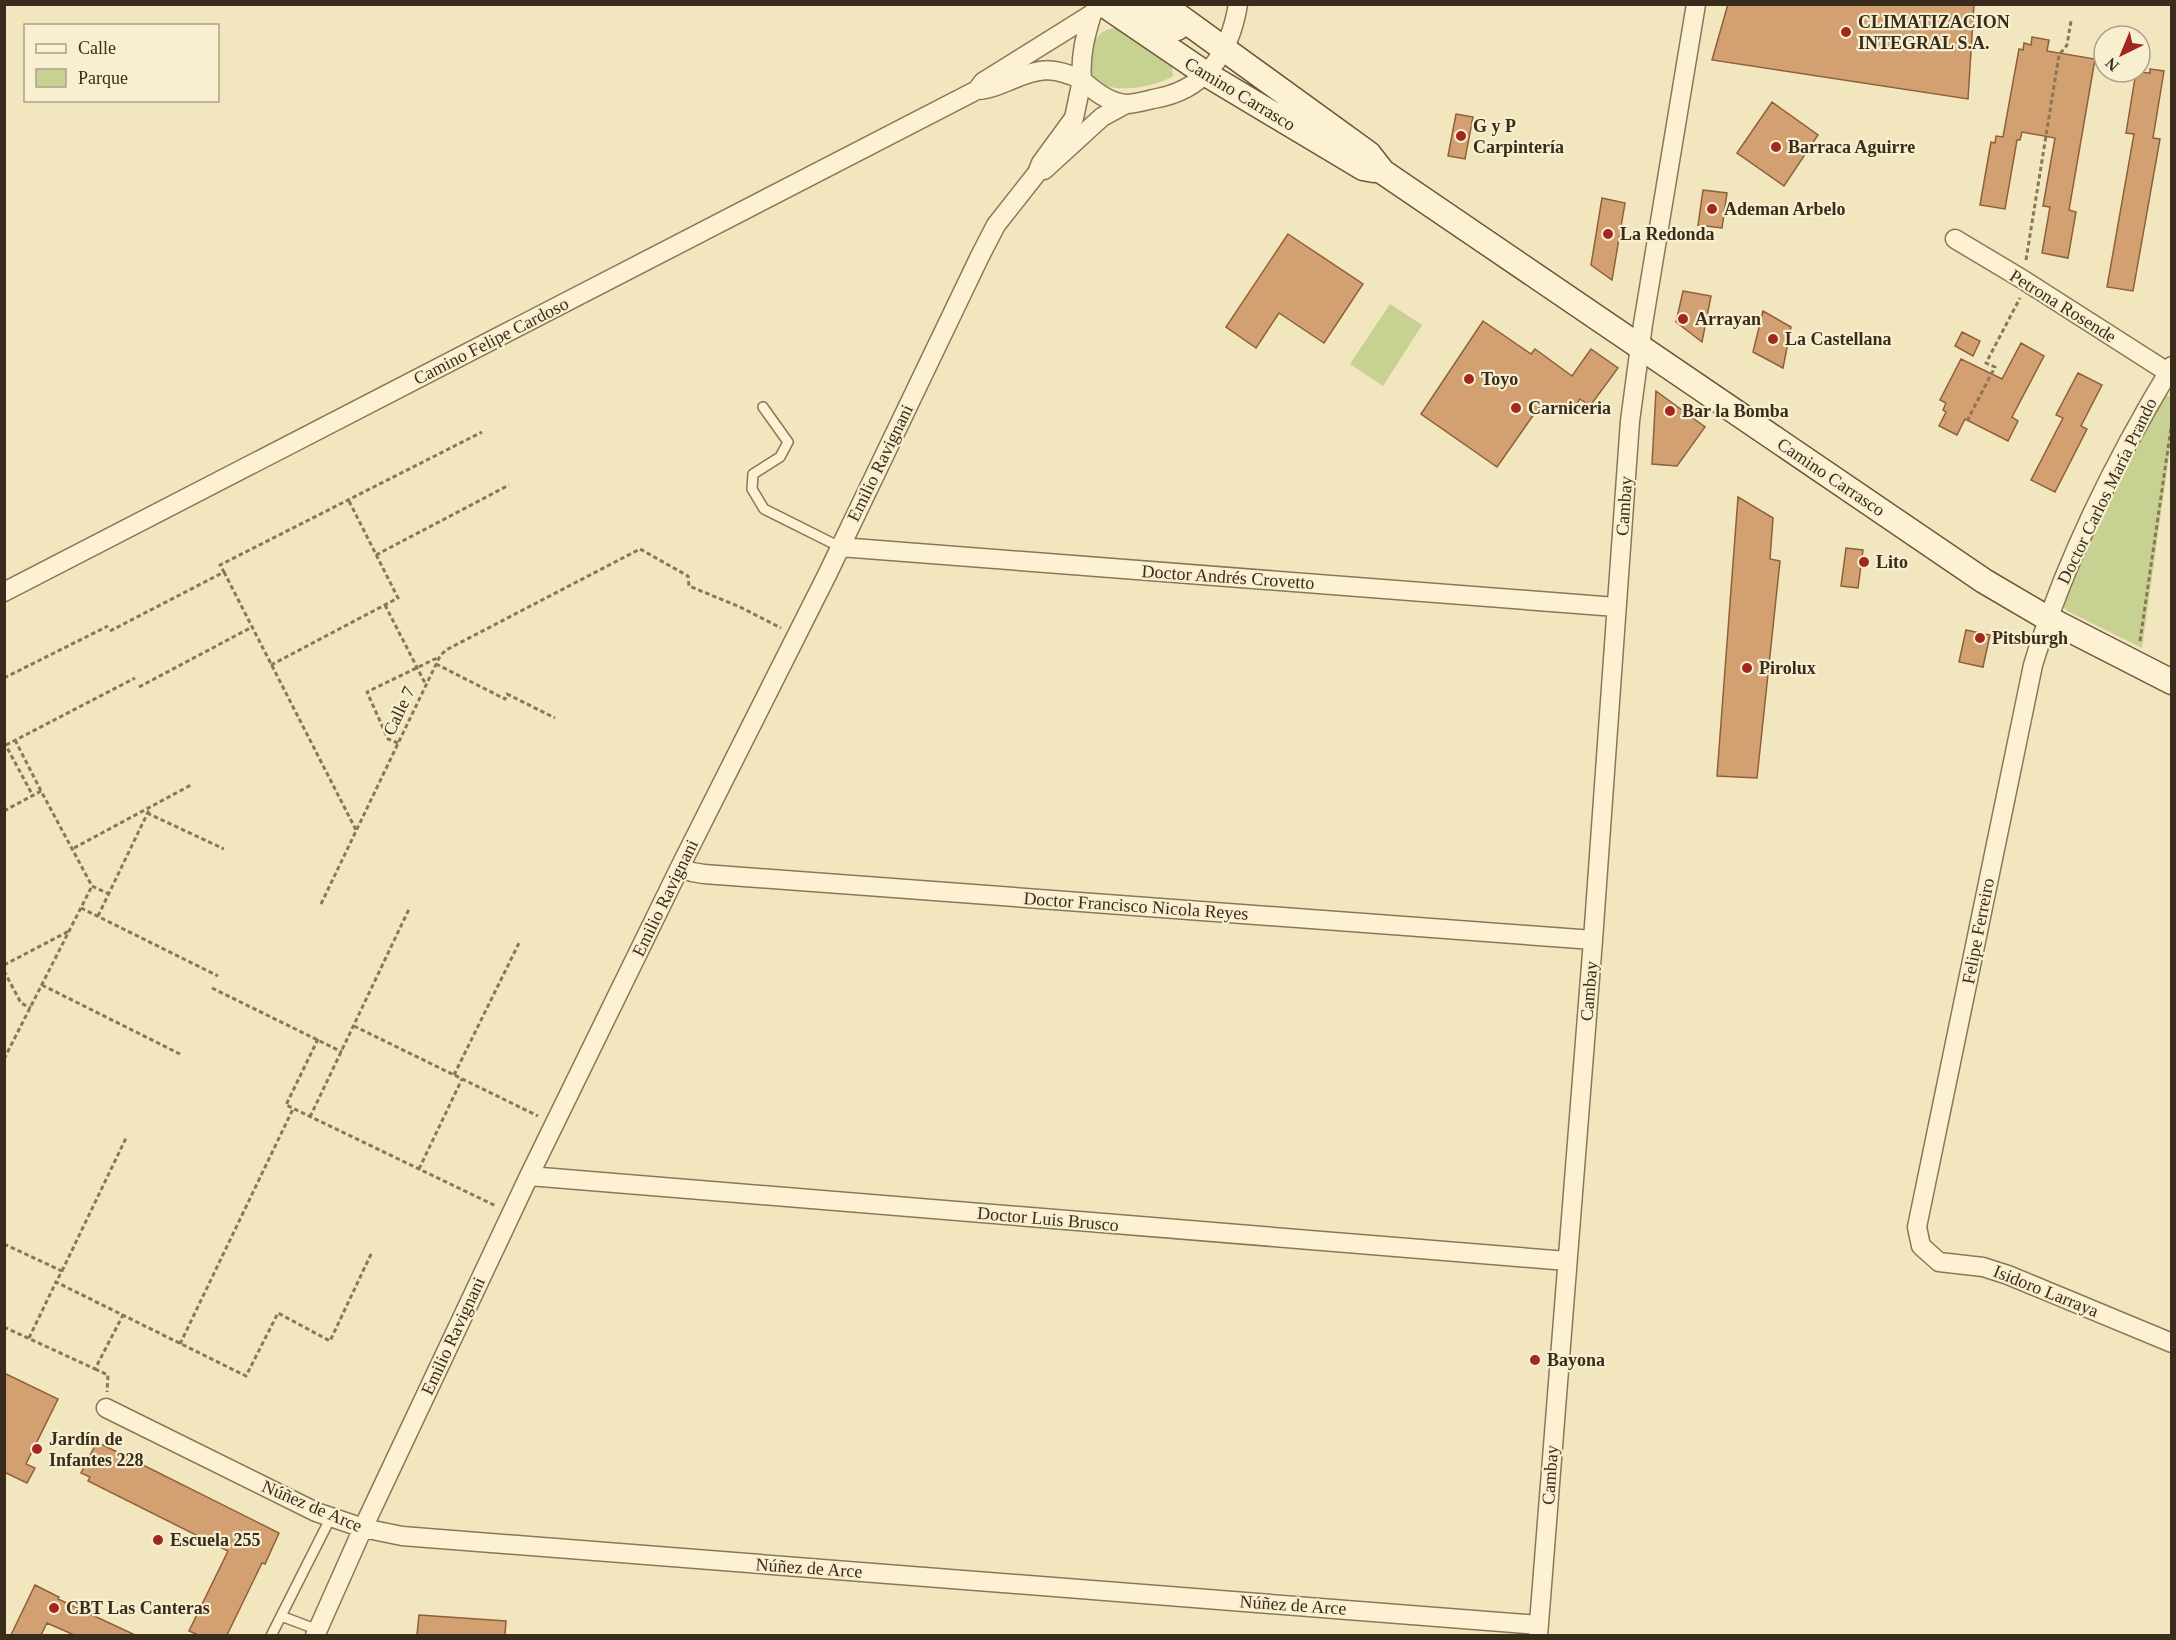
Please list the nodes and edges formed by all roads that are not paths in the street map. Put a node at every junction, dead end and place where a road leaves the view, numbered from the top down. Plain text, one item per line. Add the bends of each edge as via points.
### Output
1 (1131, 4) edge
2 (1162, 4) edge
3 (1238, 4) edge
4 (1696, 4) edge
5 (1098, 8) edge
6 (1223, 50) junction
7 (1206, 74) junction
8 (1082, 80) junction
9 (977, 90) junction
10 (1126, 104) junction
11 (1383, 171) junction
12 (1037, 173) junction
13 (1955, 239) dead end
14 (1640, 347) junction
15 (2170, 371) edge
16 (764, 407) dead end
17 (840, 547) junction
18 (4, 592) edge
19 (1616, 607) junction
20 (2047, 618) junction
21 (2172, 682) edge
22 (680, 867) junction
23 (1593, 940) junction
24 (529, 1176) junction
25 (1921, 1246) joint
26 (1567, 1260) junction
27 (2172, 1343) edge
28 (106, 1408) road end
29 (331, 1517) junction
30 (363, 1528) junction
31 (281, 1616) junction
32 (1538, 1630) edge
33 (316, 1633) edge
34 (271, 1635) edge

1 - 6 main road
2 - 6 main road, Camino Carrasco
3 - 6 street, Emilio Ravignani
4 - 14 street, Cambay
5 - 7 main road, Camino Carrasco
5 - 8 street, Emilio Ravignani via 1082,51
5 - 9 street, Camino Felipe Cardoso via 983,82
6 - 7 street, Emilio Ravignani
6 - 11 main road, Camino Carrasco via 1369,154
7 - 10 street, Emilio Ravignani via 1169,97
7 - 11 main road, Camino Carrasco via 1364,168
8 - 9 street, Camino Felipe Cardoso via 1065,72 1045,70 988,90
8 - 10 street, Emilio Ravignani via 1096,93
8 - 12 street, Emilio Ravignani via 1074,118
9 - 18 street, Camino Felipe Cardoso
10 - 12 street, Emilio Ravignani via 1102,117 1047,169
11 - 14 main road, Camino Carrasco
12 - 17 street, Emilio Ravignani via 996,225
13 - 15 street, Petrona Rosende
14 - 19 street, Cambay via 1630,421
14 - 20 main road, Camino Carrasco via 1984,581
15 - 20 street, Doctor Carlos María Prando via 2138,424 2076,547
16 - 17 lane via 789,442 780,457 753,474 752,489 764,509
17 - 19 street, Doctor Andrés Crovetto
17 - 22 street, Emilio Ravignani
19 - 23 street, Cambay
20 - 21 main road, Camino Carrasco
20 - 25 street, Felipe Ferreiro via 2028,685 1917,1227
22 - 23 street, Doctor Francisco Nicola Reyes via 704,874
22 - 24 street, Emilio Ravignani
23 - 26 street, Cambay
24 - 26 street, Doctor Luis Brusco
24 - 30 street, Emilio Ravignani
25 - 27 street, Isidoro Larraya via 1939,1262 1973,1265 2008,1275
26 - 32 street, Cambay
28 - 29 street, Núñez de Arce
29 - 30 street, Núñez de Arce
29 - 31 lane
30 - 32 street, Núñez de Arce via 402,1536
30 - 33 street, Emilio Ravignani
31 - 33 lane
31 - 34 lane

